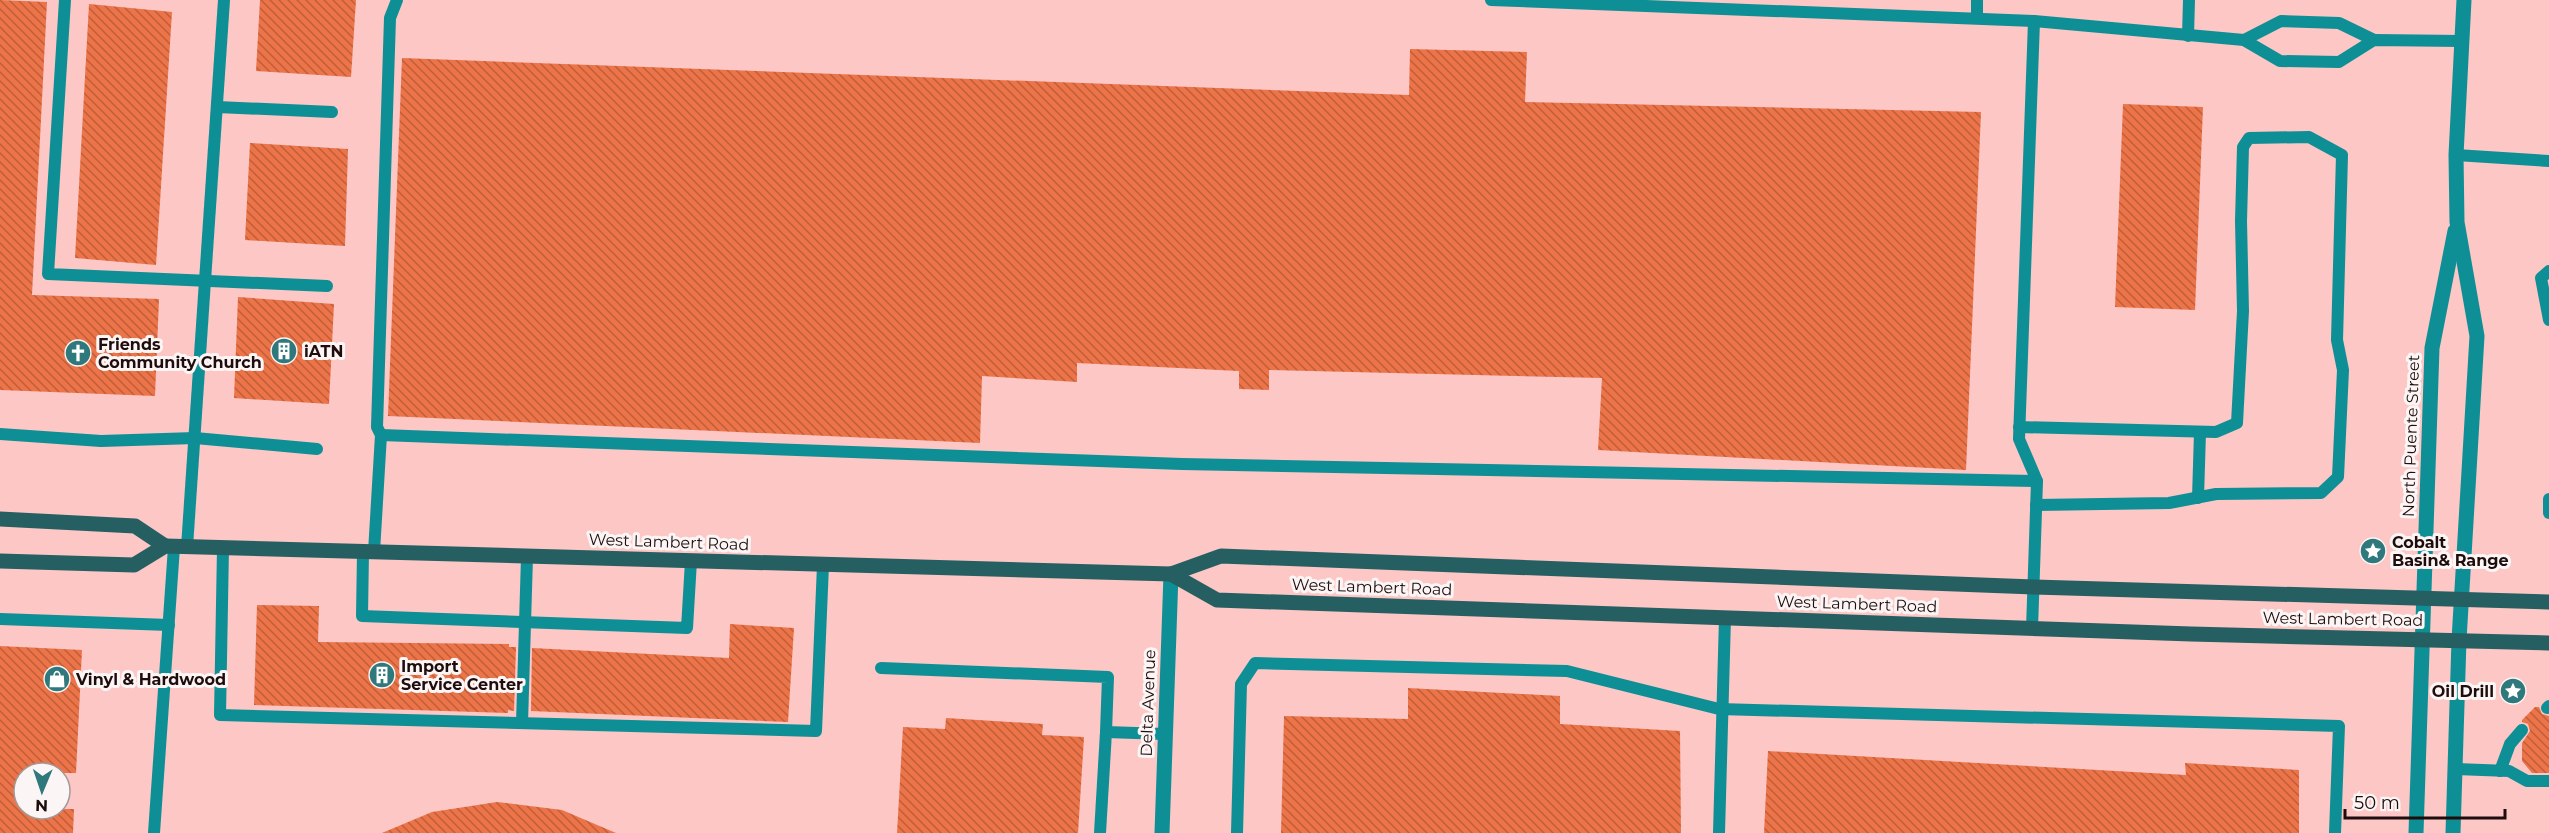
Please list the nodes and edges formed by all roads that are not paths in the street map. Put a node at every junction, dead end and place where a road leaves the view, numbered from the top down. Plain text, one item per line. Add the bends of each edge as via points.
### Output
1 (65, 0) edge
2 (224, 0) edge
3 (398, 0) edge
4 (1491, 0) edge
5 (1977, 0) edge
6 (2189, 0) edge
7 (2464, 0) edge
8 (1977, 18) junction
9 (2034, 21) junction
10 (2188, 36) junction
11 (2244, 40) junction
12 (2374, 40) junction
13 (2461, 41) junction
14 (217, 107) junction
15 (332, 112) dead end
16 (2456, 155) junction
17 (2549, 161) edge
18 (2457, 222) junction
19 (2549, 271) edge
20 (205, 282) junction
21 (327, 286) dead end
22 (2549, 320) edge
23 (2019, 427) junction
24 (2200, 432) junction
25 (0, 434) edge
26 (381, 435) junction
27 (195, 438) junction
28 (317, 449) dead end
29 (2037, 481) junction
30 (2198, 498) junction
31 (2549, 499) edge
32 (2036, 505) junction
33 (2549, 513) edge
34 (0, 519) edge
35 (175, 547) junction
36 (223, 548) junction
37 (369, 552) junction
38 (527, 557) junction
39 (0, 561) edge
40 (691, 561) junction
41 (823, 565) junction
42 (1171, 574) junction
43 (2034, 586) junction
44 (2423, 597) junction
45 (2462, 599) junction
46 (2549, 602) edge
47 (1725, 618) junction
48 (0, 619) edge
49 (525, 621) junction
50 (169, 625) junction
51 (2032, 629) junction
52 (2421, 639) junction
53 (2459, 640) junction
54 (2549, 644) edge
55 (881, 668) dead end
56 (1723, 709) junction
57 (522, 723) junction
58 (2522, 730) dead end
59 (1106, 732) junction
60 (1165, 734) junction
61 (2456, 769) junction
62 (2500, 771) junction
63 (2549, 781) edge
64 (154, 833) edge
65 (1100, 833) edge
66 (1162, 833) edge
67 (1237, 833) edge
68 (1719, 833) edge
69 (2335, 833) edge
70 (2415, 833) edge
71 (2453, 833) edge

1 - 20 lane via 48,274
2 - 14 lane
3 - 26 lane via 390,18 377,427
4 - 8 lane
5 - 8 lane
6 - 10 lane
7 - 13 street, North Puente Street
8 - 9 lane
9 - 10 lane
9 - 23 lane
10 - 11 lane
11 - 12 lane via 2281,21 2339,23
11 - 12 lane via 2280,61 2339,62
12 - 13 lane
13 - 16 street, North Puente Street
14 - 15 lane
14 - 20 lane
16 - 17 lane
16 - 18 street, North Puente Street
18 - 44 street, North Puente Street via 2432,348
18 - 45 street, North Puente Street via 2477,336
19 - 22 lane via 2541,278
20 - 21 lane
20 - 27 lane
23 - 24 lane
23 - 29 lane via 2019,439
24 - 30 lane
24 - 30 lane via 2216,432 2236,423 2243,311 2243,147 2249,138 2310,137 2342,155 2337,340 2343,370 2338,477 2321,493 2216,494
25 - 27 lane via 101,441
26 - 29 lane via 1182,464
26 - 37 lane
27 - 28 lane
27 - 35 lane
29 - 32 lane
30 - 32 lane via 2169,503
31 - 33 lane
32 - 43 lane
34 - 35 main road via 135,526
35 - 36 main road, West Lambert Road
35 - 39 main road via 134,565
35 - 50 lane
36 - 37 main road, West Lambert Road
36 - 57 lane via 220,715
37 - 38 main road, West Lambert Road
37 - 49 lane via 362,616
38 - 40 main road, West Lambert Road
38 - 49 lane
40 - 41 main road, West Lambert Road
40 - 49 lane via 687,628
41 - 42 main road, West Lambert Road
41 - 57 lane via 816,730
42 - 43 main road, West Lambert Road via 1221,556
42 - 47 main road, West Lambert Road via 1217,600
42 - 60 street, Delta Avenue
43 - 44 main road, West Lambert Road
43 - 51 lane
44 - 45 main road, West Lambert Road
44 - 52 street, North Puente Street
45 - 46 main road, West Lambert Road
45 - 53 street, North Puente Street
47 - 51 main road, West Lambert Road
47 - 56 lane
48 - 50 lane
49 - 57 lane
50 - 64 lane
51 - 52 main road, West Lambert Road
52 - 53 main road, West Lambert Road
52 - 70 street, North Puente Street
53 - 54 main road, West Lambert Road
53 - 61 street, North Puente Street
55 - 59 lane via 1108,676
56 - 67 lane via 1567,671 1255,663 1241,684
56 - 68 lane
56 - 69 lane via 2339,726
58 - 62 lane via 2510,744
59 - 60 lane
59 - 65 lane
60 - 66 street, Delta Avenue
61 - 62 lane
61 - 71 street, North Puente Street
62 - 63 lane via 2509,771 2527,782

